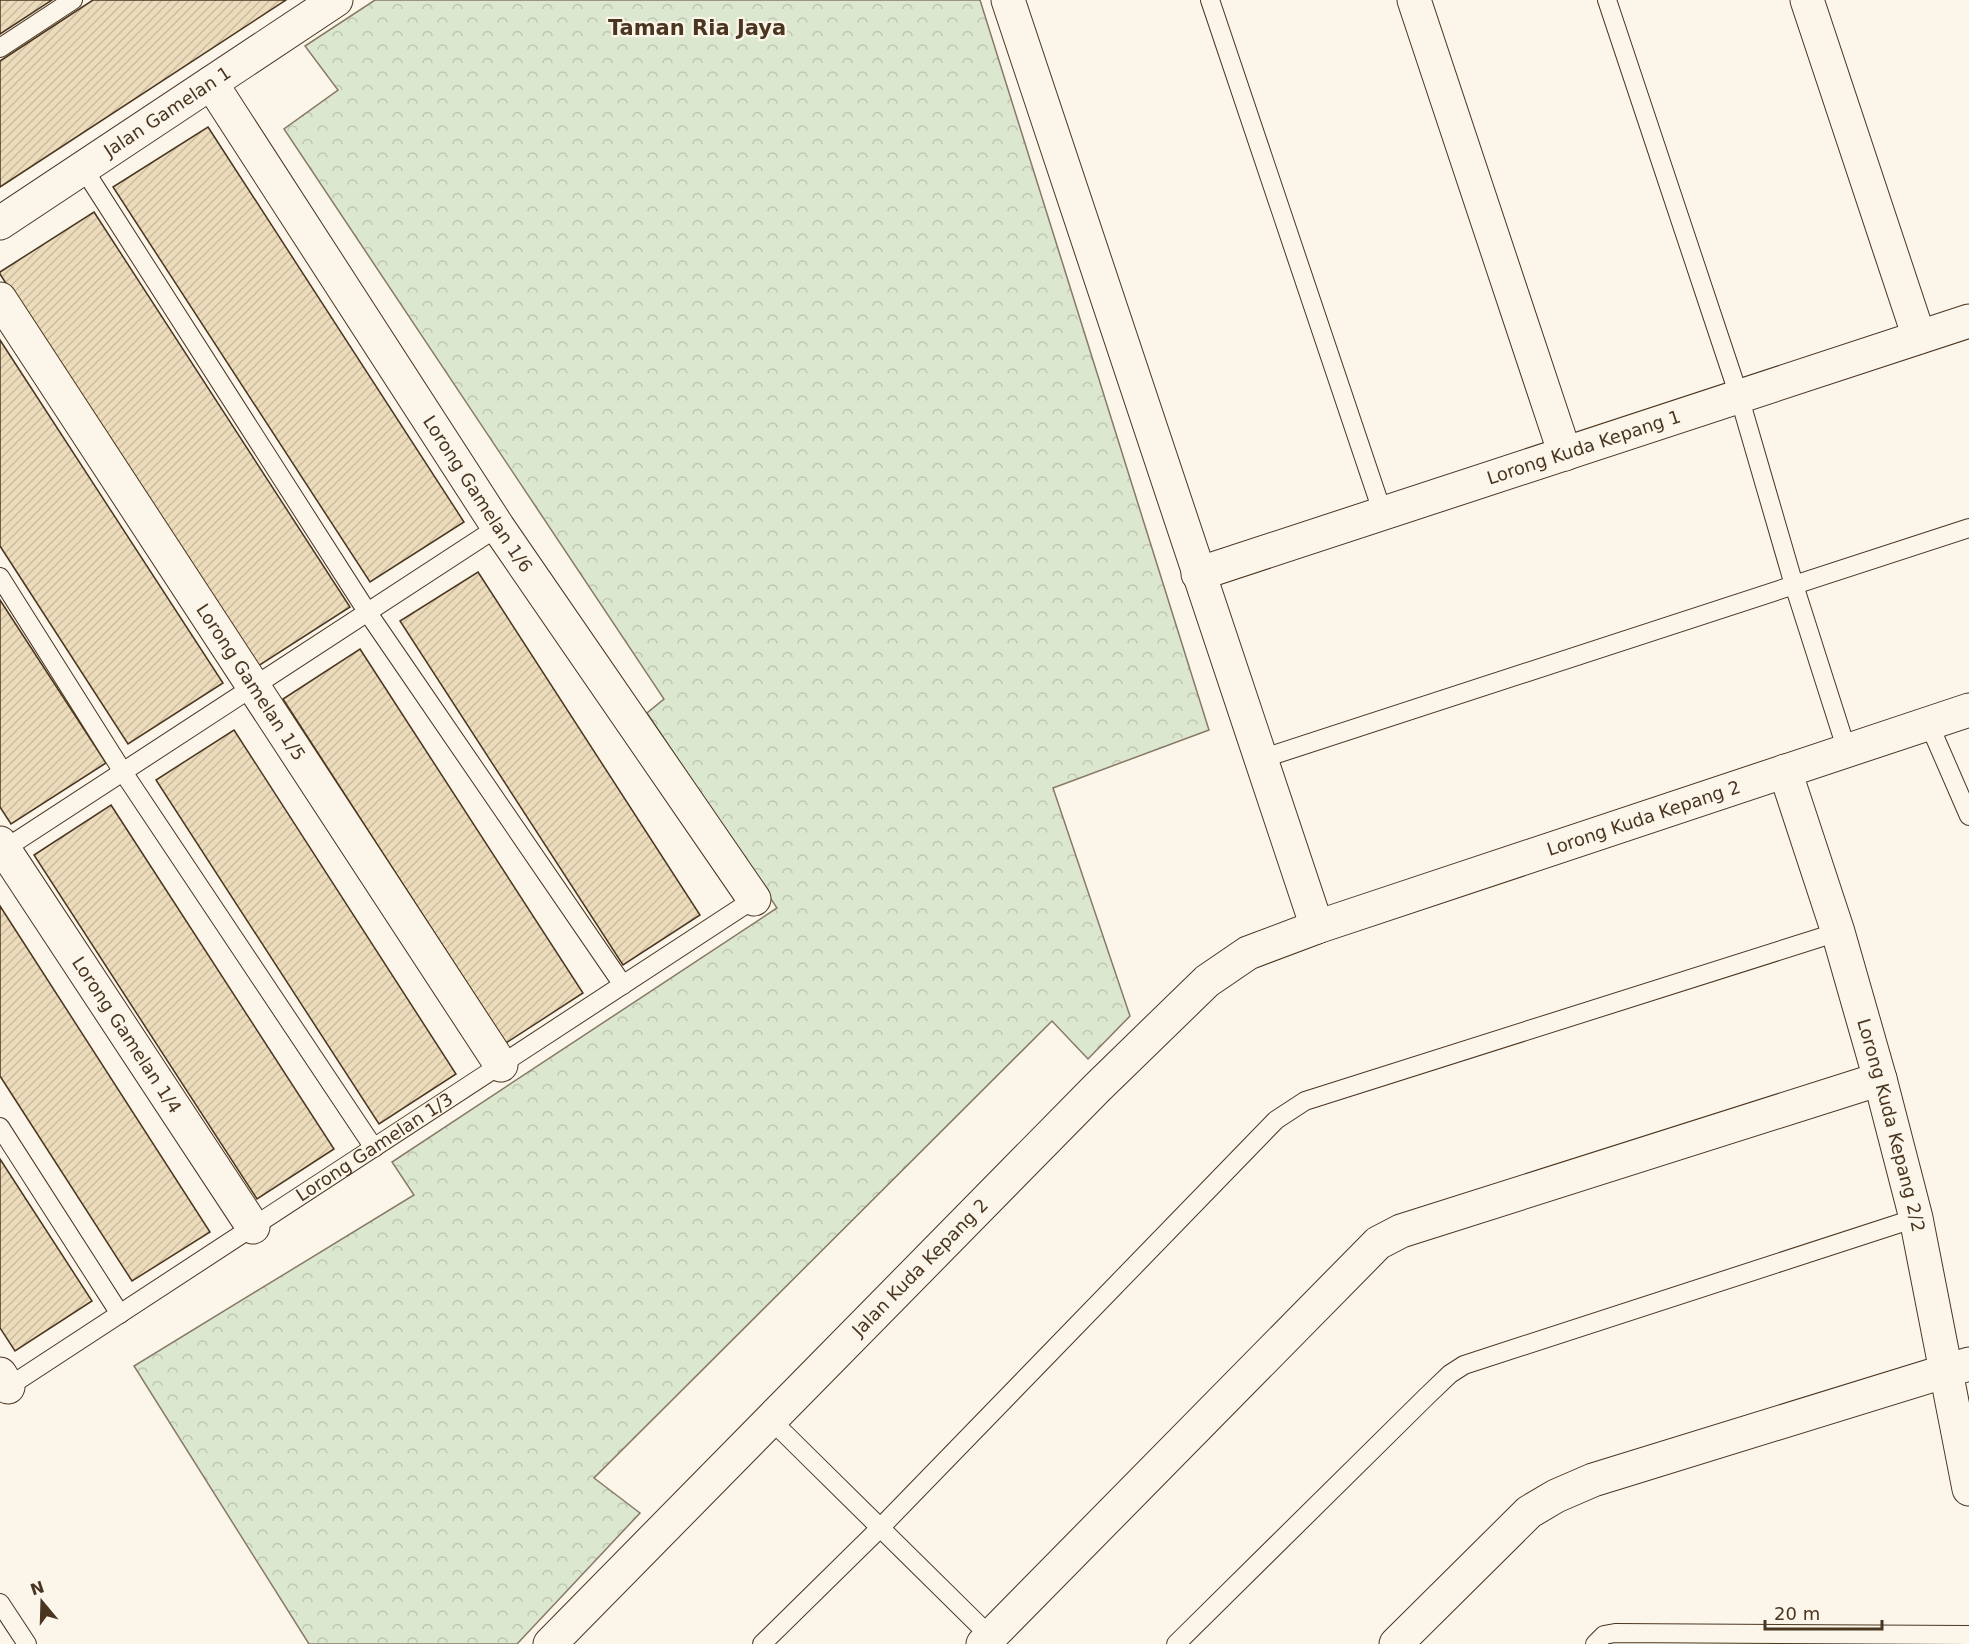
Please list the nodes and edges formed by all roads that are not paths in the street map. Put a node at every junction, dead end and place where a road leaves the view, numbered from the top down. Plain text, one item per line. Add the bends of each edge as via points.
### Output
1 (72, 0) edge
2 (336, 0) edge
3 (1008, 0) edge
4 (1210, 0) edge
5 (1414, 0) edge
6 (1607, 0) edge
7 (1807, 0) edge
8 (0, 48) edge
9 (211, 83) junction
10 (83, 168) junction
11 (0, 223) edge
12 (0, 299) edge
13 (1969, 321) edge
14 (1919, 337) junction
15 (1739, 396) junction
16 (1565, 454) junction
17 (1383, 513) junction
18 (498, 527) junction
19 (1969, 528) edge
20 (1198, 574) junction
21 (0, 578) edge
22 (1794, 585) junction
23 (368, 613) junction
24 (252, 687) junction
25 (1969, 710) edge
26 (1929, 724) junction
27 (1847, 751) junction
28 (1261, 759) junction
29 (1785, 771) junction
30 (123, 772) junction
31 (1969, 816) edge
32 (1, 848) edge
33 (754, 899) joint
34 (1317, 927) junction
35 (1838, 932) junction
36 (623, 986) junction
37 (501, 1065) junction
38 (1880, 1079) junction
39 (0, 1127) edge
40 (374, 1148) junction
41 (1916, 1218) junction
42 (253, 1227) junction
43 (120, 1314) junction
44 (1957, 1367) edge
45 (4, 1381) edge
46 (771, 1420) junction
47 (1969, 1488) edge
48 (880, 1528) junction
49 (0, 1603) edge
50 (1969, 1635) edge
51 (991, 1642) edge
52 (27, 1644) edge
53 (550, 1644) edge
54 (762, 1644) edge
55 (1176, 1644) edge
56 (1396, 1644) edge
57 (1595, 1644) edge

1 - 8 lane
2 - 9 street, Jalan Gamelan 1
3 - 20 street
4 - 17 lane
5 - 16 street
6 - 15 lane
7 - 14 street
9 - 10 street, Jalan Gamelan 1
9 - 18 street, Lorong Gamelan 1/6
10 - 11 street, Jalan Gamelan 1
10 - 23 lane
12 - 24 street, Lorong Gamelan 1/5
13 - 14 street, Lorong Kuda Kepang 1
14 - 15 street, Lorong Kuda Kepang 1
15 - 16 street, Lorong Kuda Kepang 1
15 - 22 lane
16 - 17 street, Lorong Kuda Kepang 1
17 - 20 street, Lorong Kuda Kepang 1
18 - 23 lane
18 - 33 street, Lorong Gamelan 1/6
19 - 22 lane
20 - 28 street
21 - 30 lane
22 - 27 lane
22 - 28 lane
23 - 24 lane
23 - 36 lane
24 - 30 lane
24 - 37 street, Lorong Gamelan 1/5
25 - 26 street, Lorong Kuda Kepang 2
26 - 27 street, Lorong Kuda Kepang 2
26 - 31 lane
27 - 29 street, Lorong Kuda Kepang 2
28 - 34 street
29 - 34 street, Lorong Kuda Kepang 2
29 - 35 street, Lorong Kuda Kepang 2/2
30 - 32 lane
30 - 40 lane
32 - 42 street, Lorong Gamelan 1/4
33 - 36 lane, Lorong Gamelan 1/3
34 - 46 street, Jalan Kuda Kepang 2 via 1248,953 1207,981
35 - 38 street, Lorong Kuda Kepang 2/2
35 - 48 lane via 1305,1101 1276,1120
36 - 37 lane, Lorong Gamelan 1/3
37 - 40 lane, Lorong Gamelan 1/3
38 - 41 street, Lorong Kuda Kepang 2/2
38 - 51 street via 1401,1231 1378,1243
39 - 43 lane
40 - 42 lane, Lorong Gamelan 1/3
41 - 44 street, Lorong Kuda Kepang 2/2
41 - 55 lane via 1464,1365 1427,1396
42 - 43 lane, Lorong Gamelan 1/3
43 - 45 lane, Lorong Gamelan 1/3
44 - 47 street, Lorong Kuda Kepang 2/2
44 - 56 street via 1593,1480 1556,1496 1529,1512 1507,1532
46 - 48 lane
46 - 53 street, Jalan Kuda Kepang 2
48 - 51 lane
48 - 54 lane
49 - 52 lane
50 - 57 lane via 1615,1633 1604,1635

